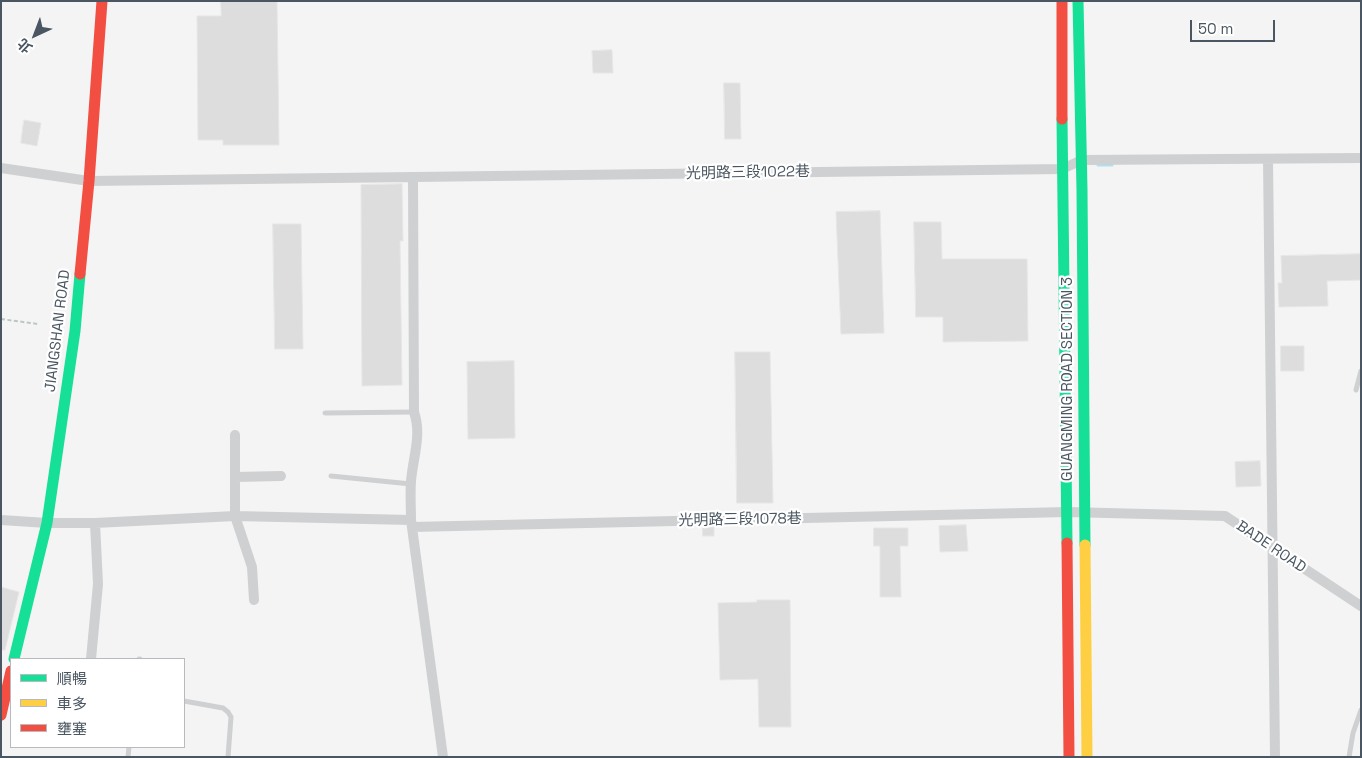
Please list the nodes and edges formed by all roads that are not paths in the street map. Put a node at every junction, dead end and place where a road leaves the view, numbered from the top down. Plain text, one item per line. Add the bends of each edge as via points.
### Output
1 (102, 1) edge
2 (1062, 1) edge
3 (1078, 1) edge
4 (1361, 158) edge
5 (1082, 160) junction
6 (1268, 164) junction
7 (1, 168) edge
8 (1062, 169) junction
9 (413, 177) junction
10 (89, 182) junction
11 (1361, 371) edge
12 (1356, 390) dead end
13 (414, 412) junction
14 (325, 413) dead end
15 (235, 435) dead end
16 (281, 476) dead end
17 (331, 476) dead end
18 (235, 477) junction
19 (411, 484) junction
20 (1068, 512) junction
21 (1083, 512) junction
22 (235, 516) junction
23 (1, 520) edge
24 (48, 523) junction
25 (95, 523) junction
26 (411, 524) junction
27 (1273, 549) junction
28 (254, 600) dead end
29 (1361, 606) edge
30 (14, 658) edge
31 (91, 658) edge
32 (10, 673) edge
33 (5, 685) edge
34 (185, 701) edge
35 (1361, 710) edge
36 (1, 715) edge
37 (228, 757) edge
38 (443, 757) edge
39 (1069, 757) edge
40 (1087, 757) edge
41 (1275, 757) edge
42 (1349, 757) edge

1 - 10 street, JIANGSHAN ROAD
2 - 8 street, GUANGMING ROAD SECTION 3
3 - 5 street, GUANGMING ROAD SECTION 3
4 - 6 street
5 - 6 street
5 - 8 street, 光明路三段1022巷
5 - 21 street, GUANGMING ROAD SECTION 3
6 - 27 street
7 - 10 street, 光明路三段1022巷
8 - 9 street, 光明路三段1022巷
8 - 20 street, GUANGMING ROAD SECTION 3
9 - 10 street, 光明路三段1022巷
9 - 13 street
10 - 24 street, JIANGSHAN ROAD via 75,331
11 - 12 lane
13 - 14 lane
13 - 19 street via 418,438
15 - 18 street
16 - 18 street
17 - 19 lane
18 - 22 street
19 - 26 street
20 - 21 street, BADE ROAD
20 - 26 street, 光明路三段1078巷
20 - 39 street, GUANGMING ROAD SECTION 3
21 - 27 street, BADE ROAD via 1225,516
21 - 40 street, GUANGMING ROAD SECTION 3
22 - 25 street, 光明路三段1078巷
22 - 26 street, 光明路三段1078巷
22 - 28 street via 252,567
23 - 24 street, 光明路三段1078巷
24 - 25 street, 光明路三段1078巷
24 - 30 street, JIANGSHAN ROAD
25 - 31 street via 98,584
26 - 38 street
27 - 29 street, BADE ROAD
27 - 41 street
32 - 33 street
33 - 36 street
34 - 37 lane via 223,708 228,712 231,718
35 - 42 lane

